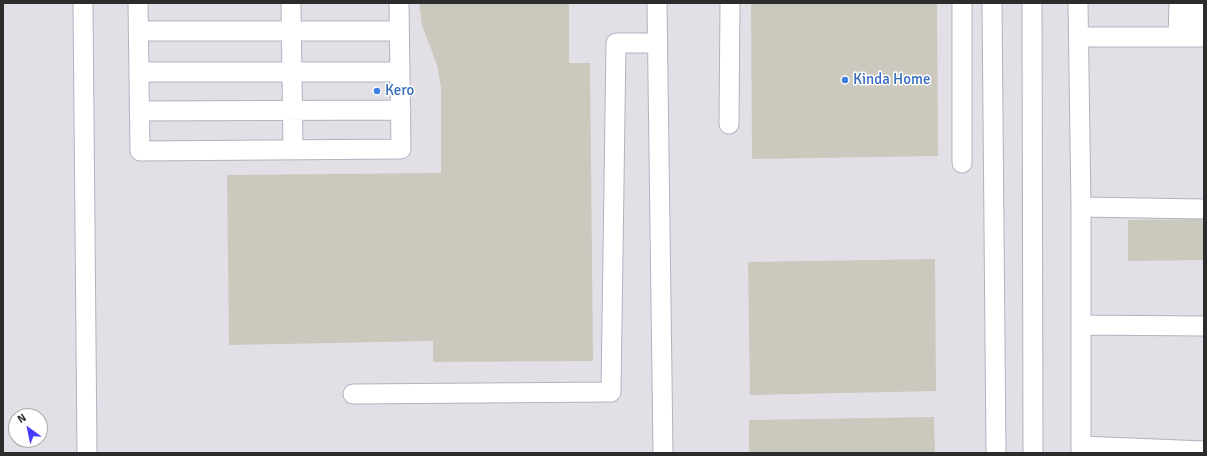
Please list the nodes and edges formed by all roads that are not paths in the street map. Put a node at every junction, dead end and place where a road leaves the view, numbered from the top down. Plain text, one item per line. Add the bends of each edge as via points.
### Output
1 (83, 3) edge
2 (138, 3) edge
3 (291, 3) edge
4 (399, 3) edge
5 (657, 3) edge
6 (730, 3) edge
7 (962, 3) edge
8 (992, 3) edge
9 (1032, 3) edge
10 (1078, 3) edge
11 (1180, 3) edge
12 (1198, 3) edge
13 (138, 31) junction
14 (291, 31) junction
15 (399, 31) junction
16 (1079, 37) junction
17 (1193, 37) edge
18 (658, 43) junction
19 (139, 72) junction
20 (292, 72) junction
21 (400, 72) junction
22 (401, 110) junction
23 (139, 111) junction
24 (292, 111) junction
25 (729, 124) dead end
26 (293, 150) junction
27 (962, 163) dead end
28 (1081, 206) junction
29 (1204, 209) edge
30 (1081, 325) junction
31 (1204, 326) edge
32 (353, 394) dead end
33 (1081, 450) edge
34 (1204, 451) edge
35 (88, 453) edge
36 (663, 453) edge
37 (996, 453) edge
38 (1033, 453) edge

1 - 35 lane
2 - 13 lane
3 - 14 lane
4 - 15 lane
5 - 18 lane
6 - 25 lane
7 - 27 lane
8 - 37 lane
9 - 38 lane
10 - 16 lane
11 - 17 lane
12 - 17 lane
13 - 14 lane
13 - 19 lane
14 - 15 lane
14 - 20 lane
15 - 21 lane
16 - 17 lane
16 - 28 lane
18 - 32 lane via 616,43 611,392
18 - 36 lane
19 - 20 lane
19 - 23 lane
20 - 21 lane
20 - 24 lane
21 - 22 lane
22 - 24 lane
22 - 26 lane via 401,149
23 - 24 lane
23 - 26 lane via 140,152
24 - 26 lane
28 - 29 lane
28 - 30 lane
30 - 31 lane
30 - 33 lane
33 - 34 lane

